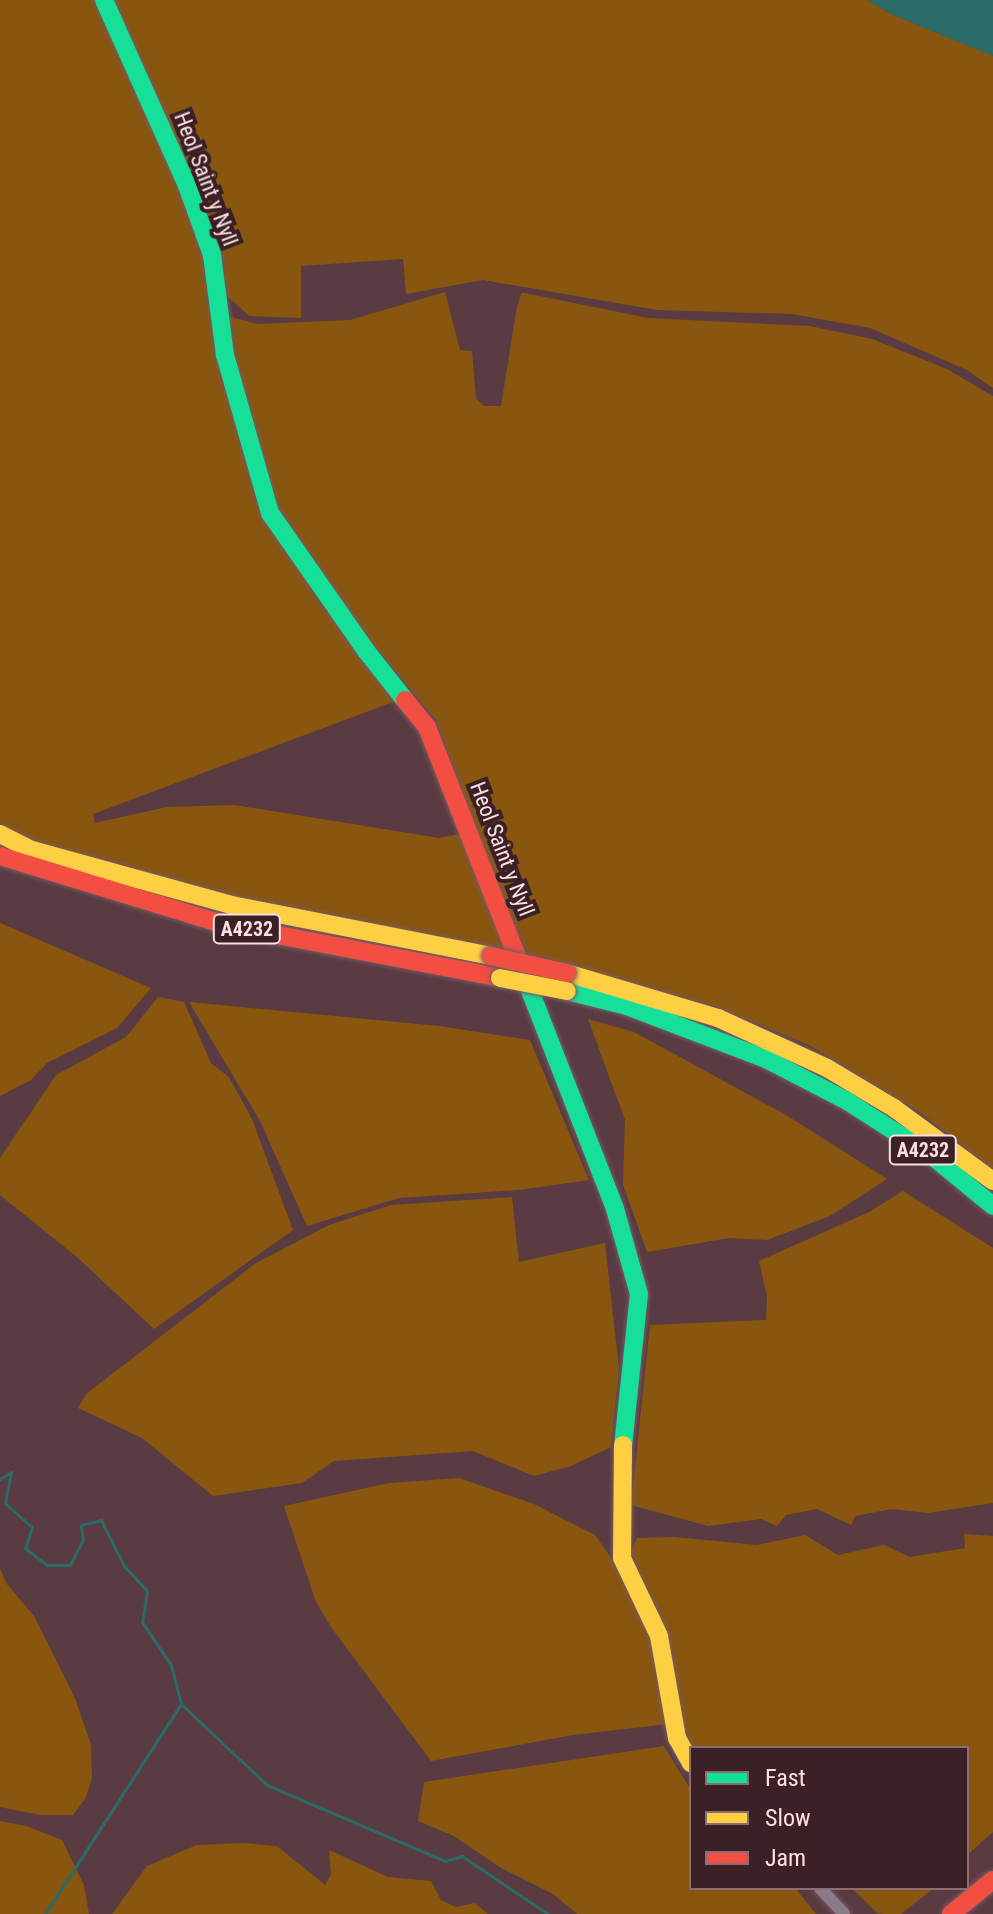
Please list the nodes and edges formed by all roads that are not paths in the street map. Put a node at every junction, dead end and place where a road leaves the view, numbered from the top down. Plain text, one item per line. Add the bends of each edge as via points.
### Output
1 (104, 0) edge
2 (0, 834) edge
3 (0, 856) edge
4 (567, 982) junction
5 (993, 1181) edge
6 (993, 1206) edge
7 (689, 1759) edge
8 (993, 1880) edge
9 (822, 1890) edge
10 (844, 1914) edge
11 (951, 1914) edge

1 - 7 main road, Heol Saint y Nyll via 186,183 212,255 225,355 270,513 367,652 427,727 615,1209 639,1294 621,1463 622,1558 659,1636 677,1738
2 - 4 main road, A4232, bridge via 32,850 232,905 491,956
3 - 4 main road, A4232, bridge via 226,925 500,978
4 - 5 main road, A4232 via 718,1018 827,1068 894,1108
4 - 6 main road, A4232 via 766,1059 847,1101 931,1155
8 - 11 main road
9 - 10 street

